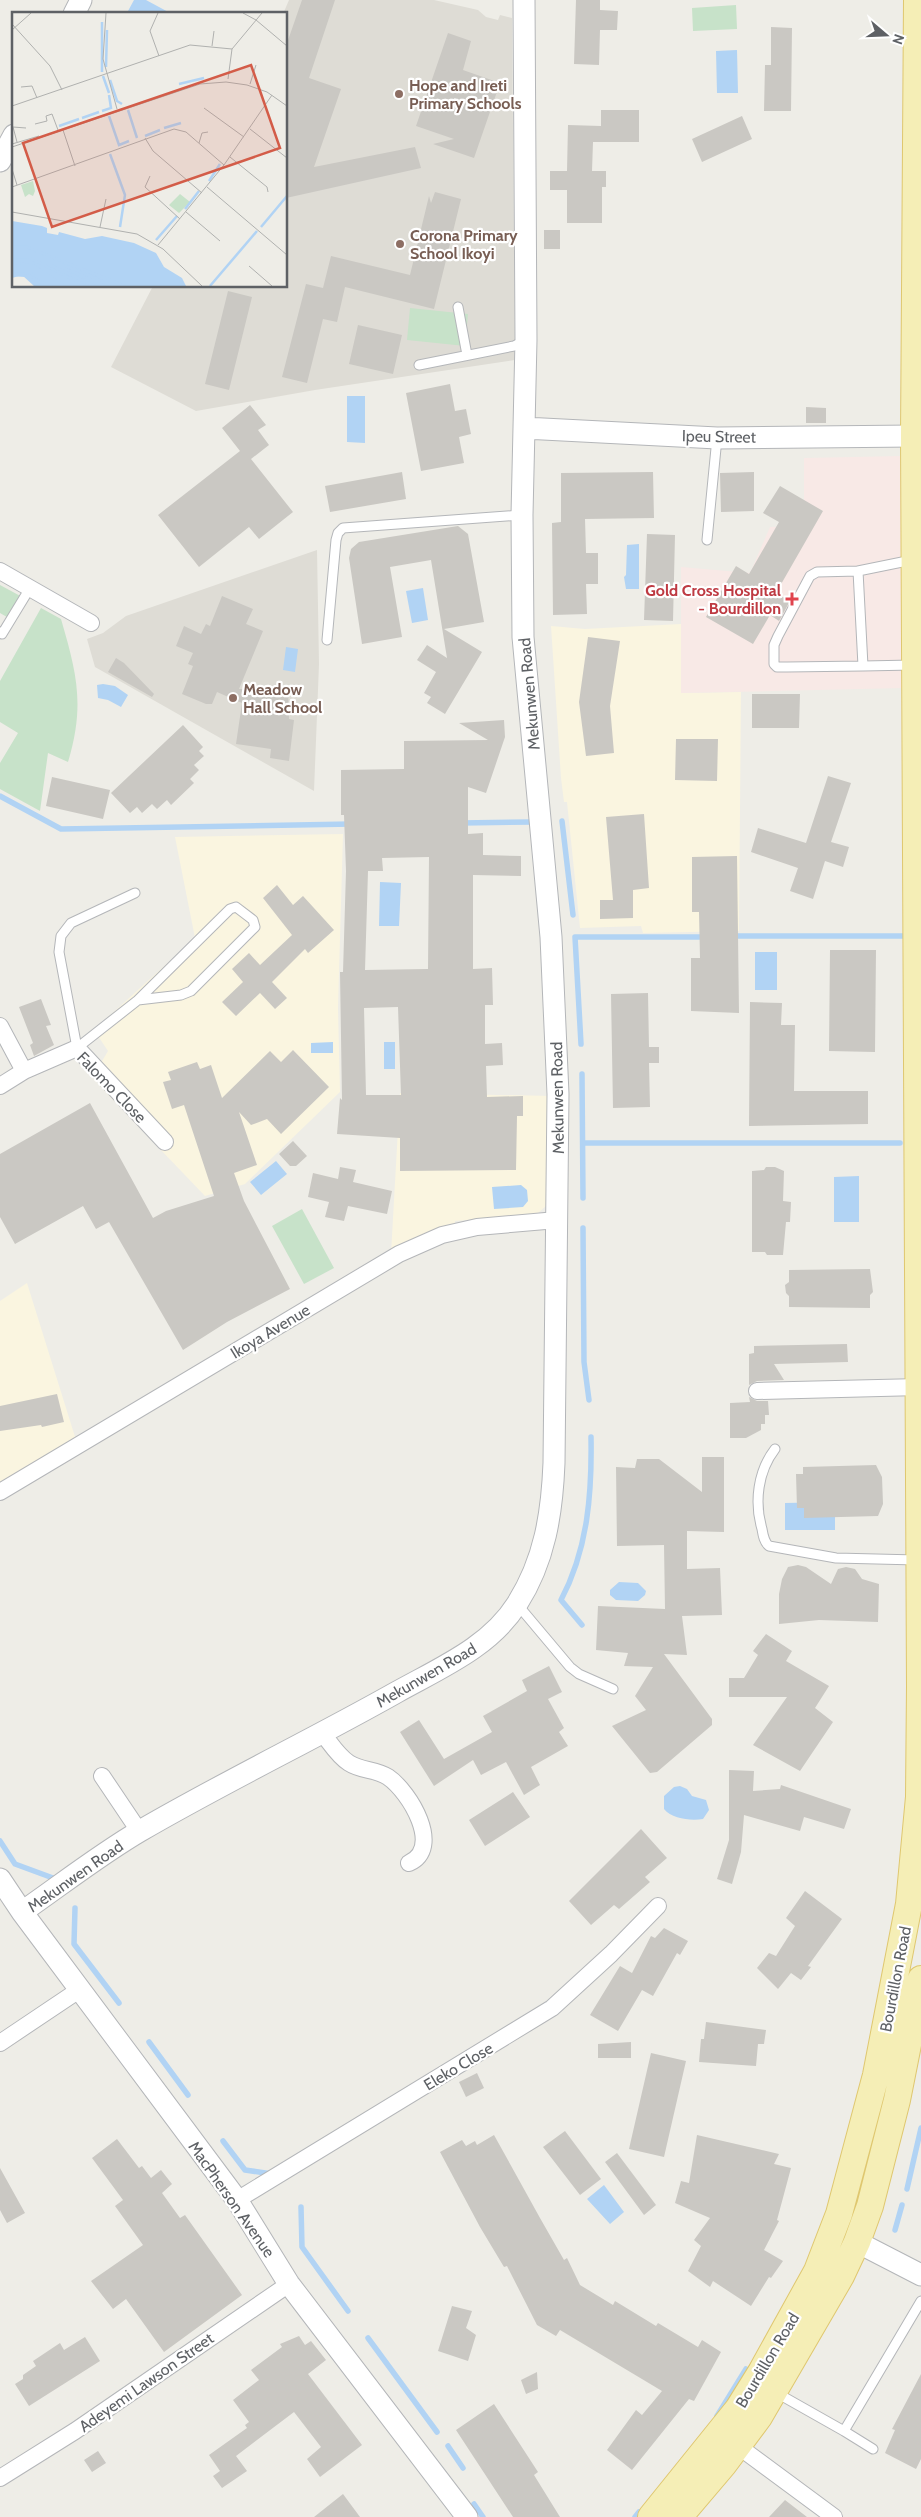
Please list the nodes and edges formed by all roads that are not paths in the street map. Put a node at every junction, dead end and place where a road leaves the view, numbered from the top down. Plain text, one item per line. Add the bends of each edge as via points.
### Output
1 (81, 0) edge
2 (524, 0) edge
3 (917, 0) edge
4 (75, 12) edge
5 (12, 139) edge
6 (0, 161) edge
7 (458, 307) dead end
8 (526, 340) junction
9 (467, 356) junction
10 (419, 366) dead end
11 (524, 428) junction
12 (914, 436) junction
13 (717, 438) junction
14 (522, 515) junction
15 (706, 540) dead end
16 (914, 560) junction
17 (0, 571) edge
18 (858, 571) junction
19 (30, 588) junction
20 (91, 623) dead end
21 (1, 635) edge
22 (327, 640) dead end
23 (914, 665) junction
24 (863, 666) junction
25 (135, 893) dead end
26 (138, 1000) junction
27 (0, 1026) edge
28 (77, 1048) junction
29 (24, 1071) junction
30 (0, 1086) edge
31 (165, 1142) dead end
32 (557, 1220) junction
33 (920, 1387) edge
34 (757, 1392) dead end
35 (775, 1449) dead end
36 (0, 1492) edge
37 (920, 1560) edge
38 (517, 1604) junction
39 (614, 1689) dead end
40 (323, 1734) junction
41 (102, 1776) dead end
42 (139, 1831) junction
43 (409, 1863) dead end
44 (0, 1879) edge
45 (658, 1906) dead end
46 (22, 1912) junction
47 (921, 1980) edge
48 (79, 1990) junction
49 (0, 2043) edge
50 (237, 2200) junction
51 (857, 2242) junction
52 (921, 2275) edge
53 (289, 2284) junction
54 (921, 2301) edge
55 (775, 2392) junction
56 (844, 2431) junction
57 (738, 2446) junction
58 (874, 2449) dead end
59 (0, 2478) edge
60 (467, 2517) edge
61 (651, 2517) edge
62 (679, 2517) edge
63 (834, 2517) edge

1 - 4 street
2 - 8 street, Mekunwen Road
3 - 12 main road, Bourdillon Road
5 - 6 street
7 - 9 lane
8 - 9 lane via 514,346
8 - 11 street, Mekunwen Road
9 - 10 lane
11 - 13 street, Ipeu Street
11 - 14 street, Mekunwen Road
12 - 13 street, Ipeu Street
12 - 16 main road, Bourdillon Road
13 - 15 lane
14 - 22 lane via 343,528 336,540
14 - 32 street, Mekunwen Road via 523,637 552,937 558,1094
16 - 18 lane
16 - 23 main road, Bourdillon Road
17 - 19 street
18 - 24 lane
18 - 24 lane via 817,572 810,576 774,645 774,664 787,667
19 - 20 street
19 - 21 lane
23 - 24 lane
23 - 33 main road, Bourdillon Road
25 - 28 lane via 71,923 61,936 59,952
26 - 26 lane via 191,991 255,927 253,920 236,907 230,909
26 - 28 lane
27 - 29 street
28 - 29 street, Falomo Close
28 - 31 street, Falomo Close
29 - 30 street, Falomo Close
32 - 36 street, Ikoya Avenue via 477,1227 442,1235 399,1254
32 - 38 street, Mekunwen Road via 552,1504 538,1565
33 - 34 street
33 - 37 main road, Bourdillon Road
35 - 37 lane via 768,1458 759,1488 761,1525 769,1546 836,1558
37 - 61 main road, Bourdillon Road via 919,1797 914,1864 900,1956 858,2148 839,2214 817,2271 797,2309 738,2409
38 - 39 lane via 570,1667
38 - 40 street, Mekunwen Road via 478,1646
40 - 42 street, Mekunwen Road
40 - 43 street via 347,1762 387,1776 413,1804 424,1842 422,1853
41 - 42 street
42 - 46 street, Mekunwen Road
44 - 46 street, MacPherson Avenue
45 - 50 street, Eleko Close via 611,1954 539,2017
46 - 48 street, MacPherson Avenue
47 - 51 main road, Bourdillon Road via 896,2100 870,2206
48 - 49 street
48 - 50 street, MacPherson Avenue
50 - 53 street, MacPherson Avenue
51 - 52 street
51 - 55 main road, Bourdillon Road
53 - 59 street, Adeyemi Lawson Street via 76,2431
53 - 60 street, MacPherson Avenue
54 - 56 lane
55 - 56 lane
55 - 57 main road, Bourdillon Road
56 - 58 lane
57 - 62 main road, Bourdillon Road
57 - 63 street

